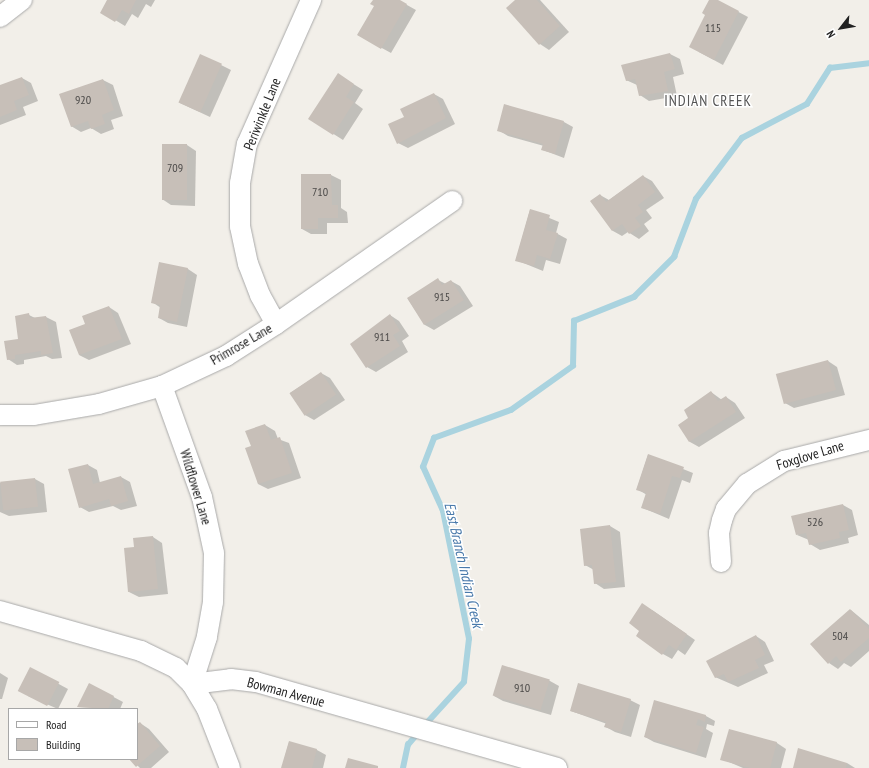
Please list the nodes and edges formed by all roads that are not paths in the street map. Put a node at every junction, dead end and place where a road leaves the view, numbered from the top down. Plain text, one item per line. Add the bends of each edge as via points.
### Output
1 (22, 0) edge
2 (311, 0) edge
3 (0, 17) edge
4 (452, 201) dead end
5 (276, 324) junction
6 (162, 386) junction
7 (0, 415) edge
8 (869, 440) edge
9 (721, 562) dead end
10 (0, 611) edge
11 (192, 684) junction
12 (230, 768) edge
13 (557, 768) edge

1 - 3 street
2 - 5 street, Periwinkle Lane via 247,144 240,183 240,226 248,264 260,295
4 - 5 street, Primrose Lane
5 - 6 street, Primrose Lane via 226,356
6 - 7 street, Primrose Lane via 93,406 34,415
6 - 11 street, Wildflower Lane via 202,497 214,553 213,602 207,637
8 - 9 street, Foxglove Lane via 784,461 746,484 726,509 722,520 719,533
10 - 11 street via 141,651 176,668
11 - 12 street via 220,736
11 - 13 street, Bowman Avenue via 231,678 256,682

